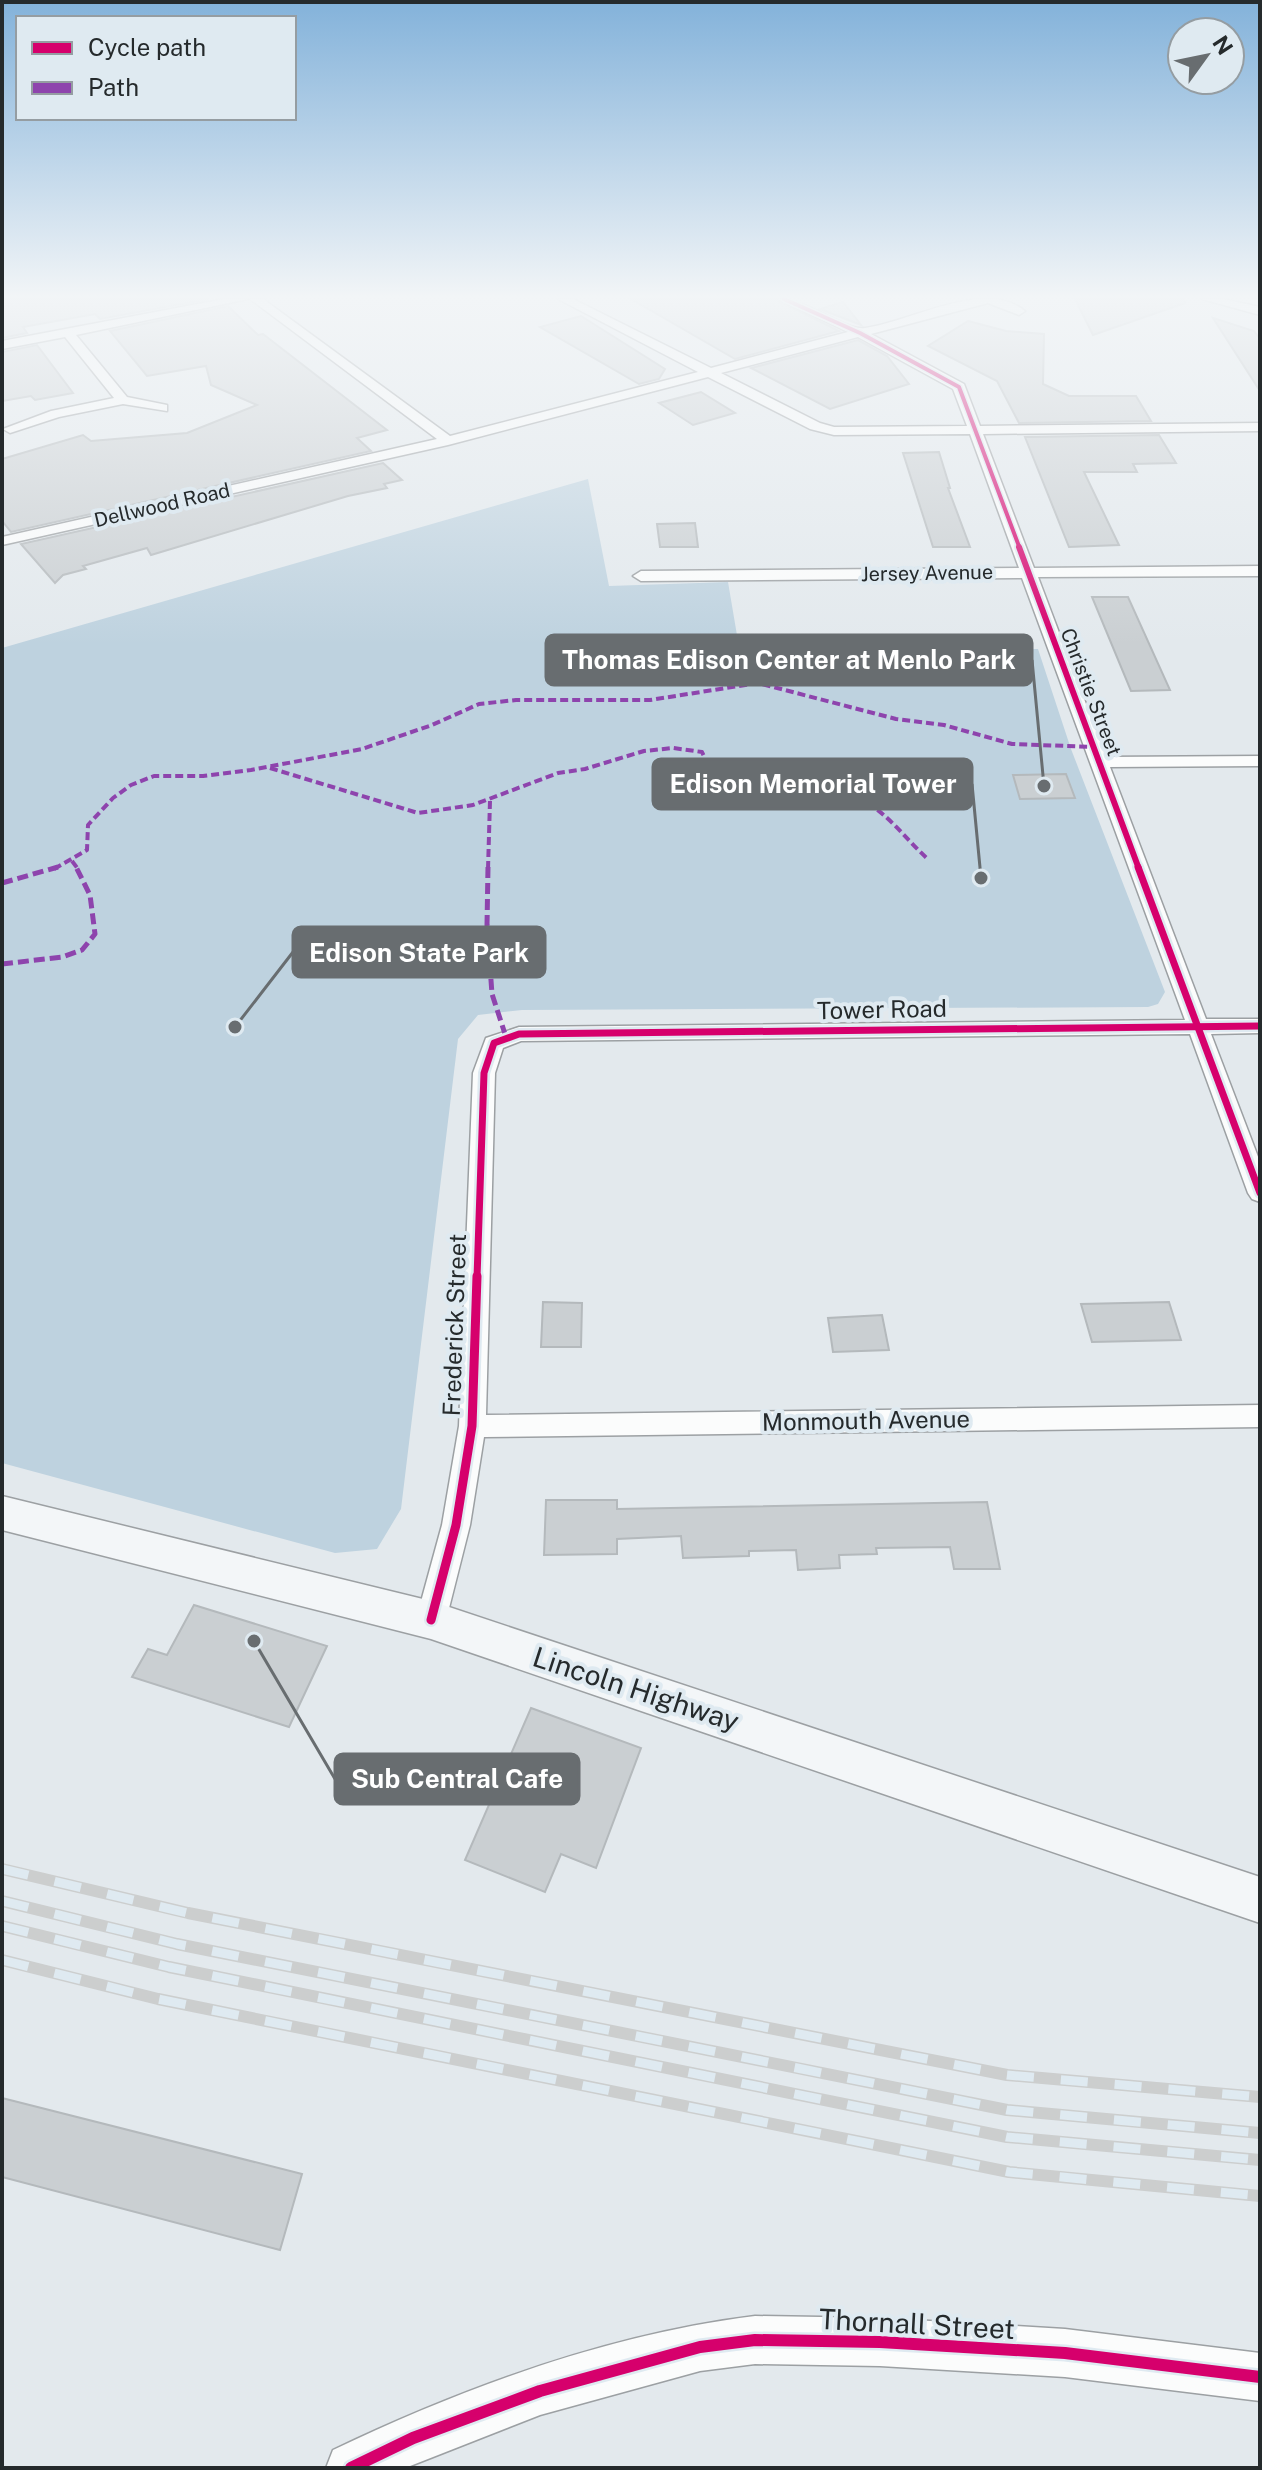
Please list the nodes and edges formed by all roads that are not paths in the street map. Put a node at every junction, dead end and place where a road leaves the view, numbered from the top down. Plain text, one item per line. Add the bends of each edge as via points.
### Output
1 (55, 414) edge
2 (412, 414) edge
3 (553, 414) edge
4 (792, 414) edge
5 (969, 414) edge
6 (1260, 427) edge
7 (10, 429) dead end
8 (974, 430) junction
9 (448, 441) junction
10 (2, 541) edge
11 (1260, 571) edge
12 (1028, 572) junction
13 (641, 576) dead end
14 (1260, 761) edge
15 (1101, 762) junction
16 (1260, 1026) edge
17 (1197, 1027) junction
18 (506, 1037) joint
19 (1260, 1193) edge
20 (1260, 1416) edge
21 (472, 1426) junction
22 (2, 1513) edge
23 (431, 1620) junction
24 (1260, 1900) edge
25 (1260, 2377) edge
26 (351, 2468) edge

1 - 7 street
2 - 9 street
3 - 9 street, Dellwood Road
4 - 8 street via 834,431
5 - 8 street, Christie Street
6 - 8 street
8 - 12 street, Christie Street
9 - 10 street, Dellwood Road
11 - 12 street, Jersey Avenue
12 - 13 street, Jersey Avenue
12 - 15 street, Christie Street
14 - 15 street
15 - 17 street, Christie Street
16 - 17 street, Tower Road
17 - 18 street, Tower Road
17 - 19 street, Christie Street
18 - 21 street, Frederick Street via 488,1051 484,1073
20 - 21 street, Monmouth Avenue
21 - 23 street, Frederick Street via 456,1525
22 - 23 main road, Lincoln Highway
23 - 24 main road, Lincoln Highway
25 - 26 street, Thornall Street via 1065,2353 755,2340 700,2347 540,2391 413,2438

